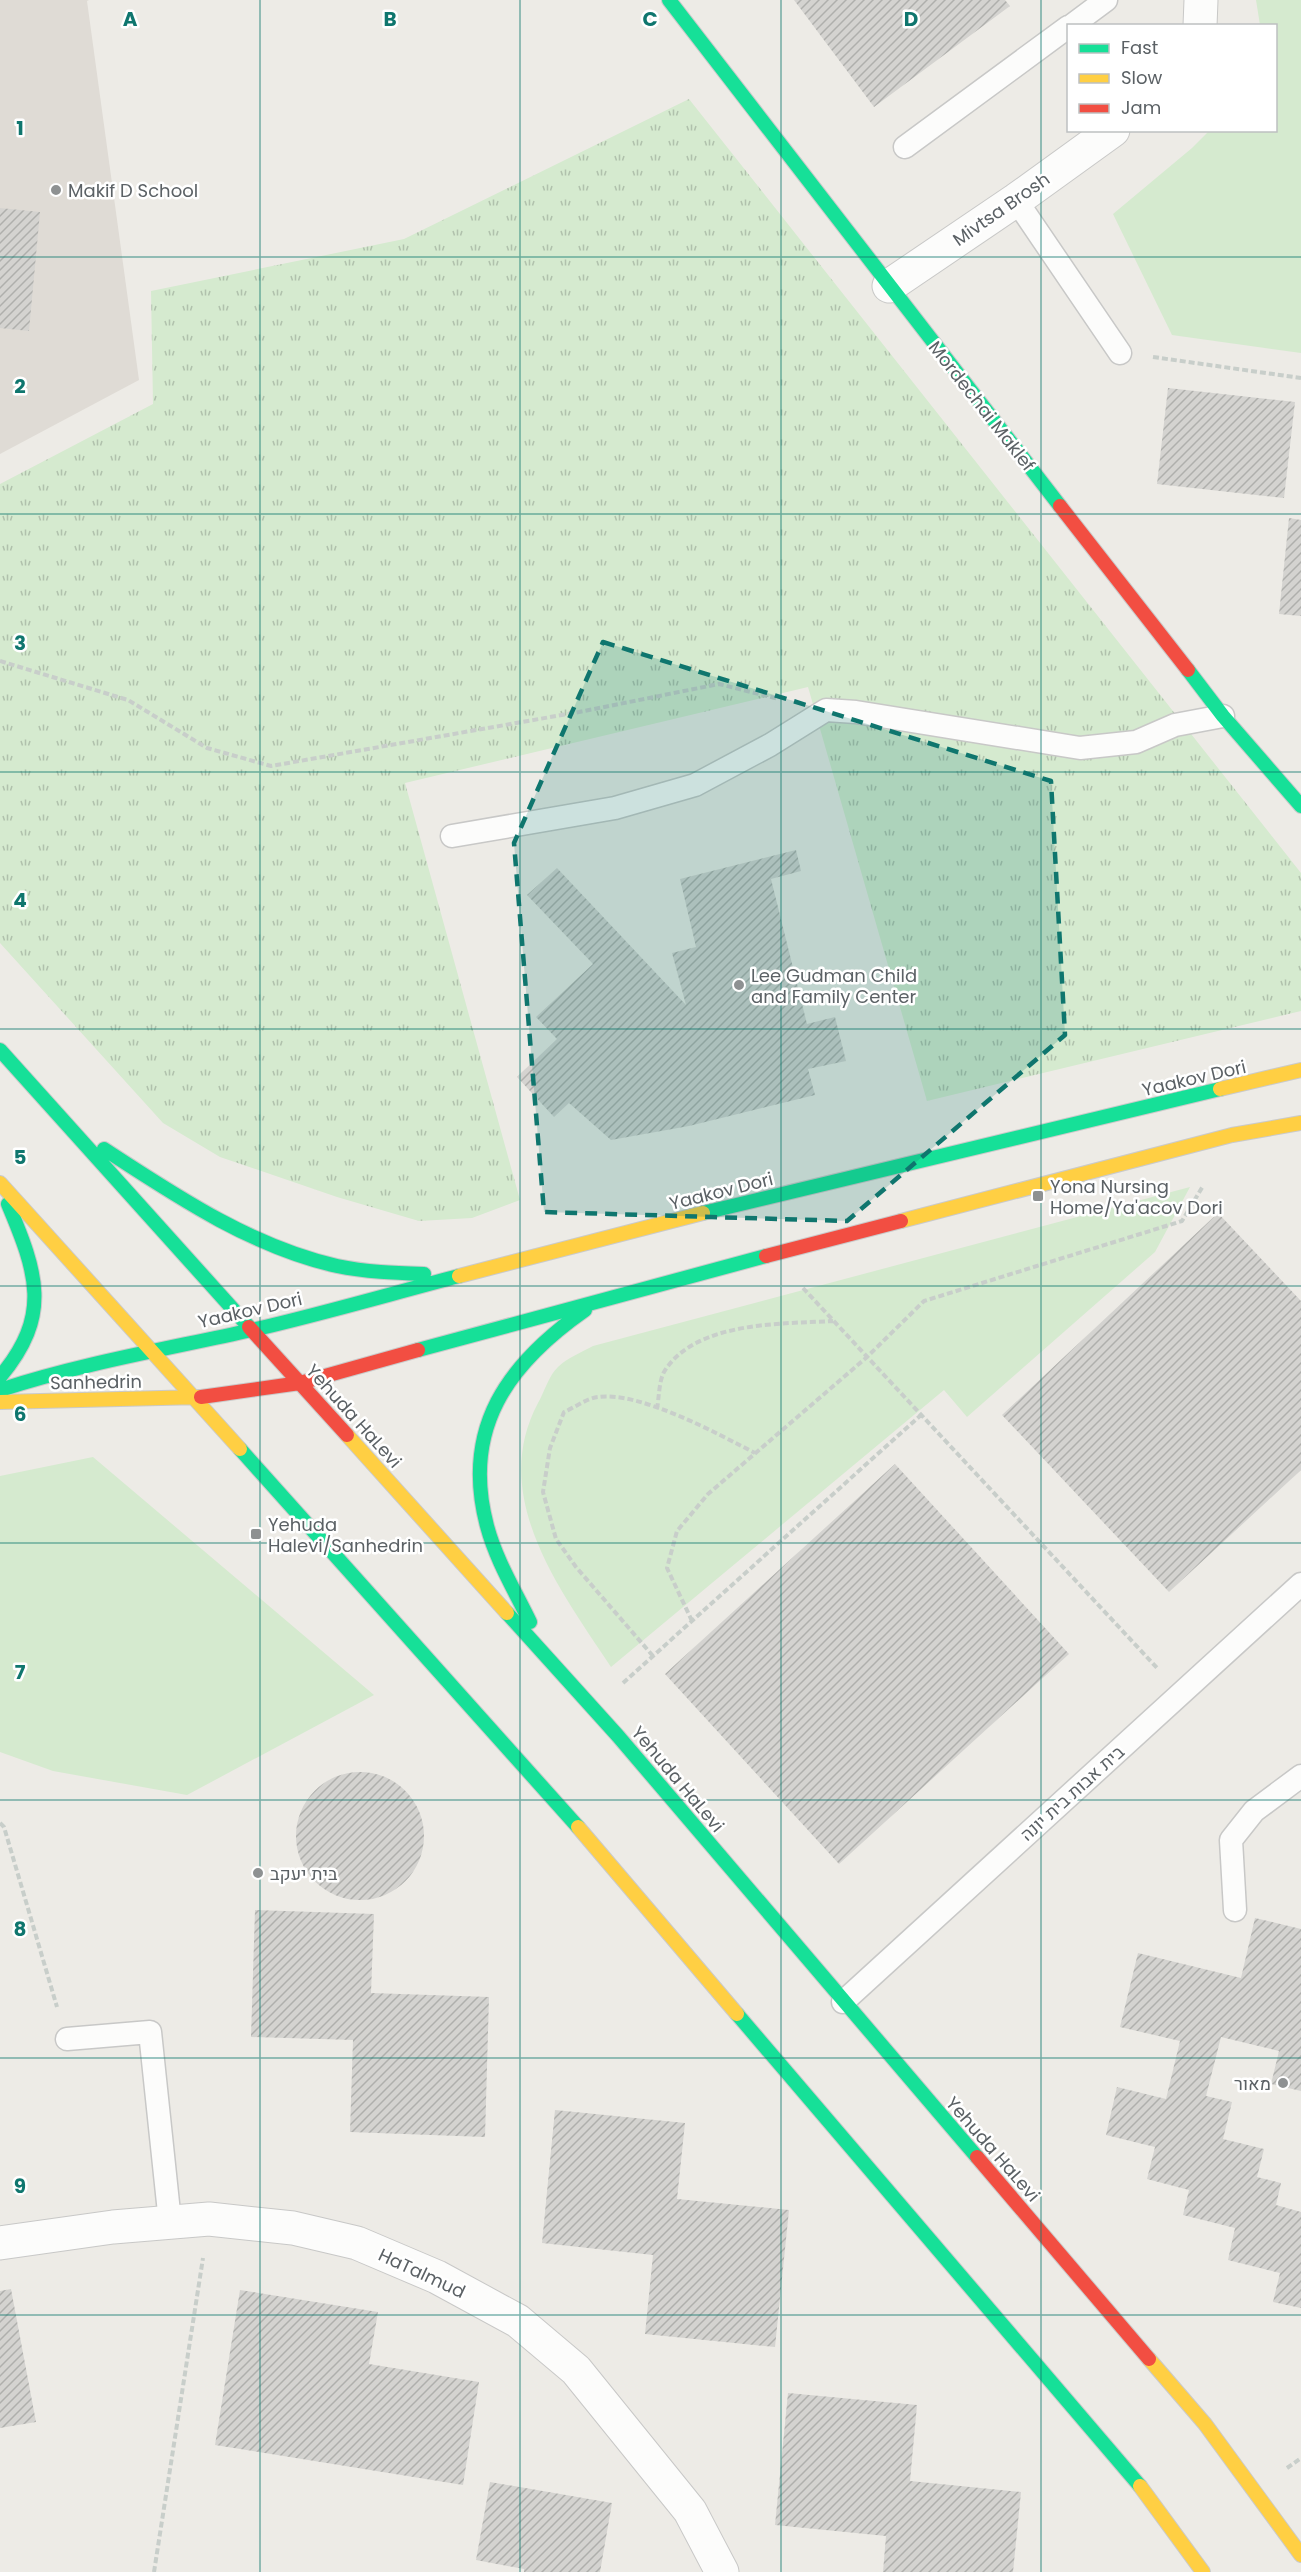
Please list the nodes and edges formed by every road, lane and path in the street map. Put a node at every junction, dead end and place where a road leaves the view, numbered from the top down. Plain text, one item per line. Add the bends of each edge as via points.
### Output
1 (669, 0) edge
2 (1106, 0) edge
3 (1201, 0) edge
4 (1074, 17) edge
5 (1200, 24) edge
6 (1110, 132) edge
7 (905, 147) dead end
8 (1016, 200) junction
9 (889, 286) junction
10 (1120, 353) joint
11 (1301, 378) edge
12 (0, 661) edge
13 (826, 710) junction
14 (1223, 716) junction
15 (1301, 806) edge
16 (452, 836) dead end
17 (0, 1050) edge
18 (1301, 1064) edge
19 (1301, 1070) edge
20 (1283, 1076) junction
21 (1301, 1124) edge
22 (67, 1125) junction
23 (1232, 1135) junction
24 (0, 1185) edge
25 (771, 1255) junction
26 (476, 1272) junction
27 (607, 1297) junction
28 (833, 1321) junction
29 (252, 1330) junction
30 (150, 1350) junction
31 (867, 1357) junction
32 (0, 1377) edge
33 (300, 1383) junction
34 (0, 1390) edge
35 (193, 1398) junction
36 (0, 1402) edge
37 (657, 1409) junction
38 (921, 1415) junction
39 (755, 1453) junction
40 (1301, 1584) edge
41 (692, 1621) junction
42 (652, 1656) junction
43 (548, 1659) junction
44 (1180, 1694) junction
45 (594, 1709) junction
46 (1301, 1776) edge
47 (0, 1823) edge
48 (1235, 1910) dead end
49 (843, 2002) junction
50 (67, 2039) joint
51 (209, 2219) junction
52 (170, 2222) junction
53 (0, 2243) edge
54 (1301, 2555) edge
55 (154, 2572) edge
56 (722, 2572) edge
57 (1203, 2572) edge

1 - 9 main road, Mordechai Maklef
2 - 4 lane
3 - 5 street
4 - 7 lane
6 - 8 street, Mivtsa Brosh
8 - 9 street, Mivtsa Brosh
8 - 10 lane
9 - 14 main road, Mordechai Maklef
10 - 11 path
12 - 13 path via 128,700 207,748 271,766 719,684
13 - 14 lane via 1080,748 1136,742 1175,724
13 - 16 lane via 695,785 615,808
14 - 15 main road, Mordechai Maklef
17 - 22 main road, Yehuda HaLevi
18 - 20 main road
19 - 20 main road, Yaakov Dori
20 - 26 main road, Yaakov Dori via 755,1200
21 - 23 main road
22 - 26 main road via 177,1196 240,1231 294,1254 347,1270 398,1276
22 - 29 main road, Yehuda HaLevi
23 - 25 main road
23 - 31 path via 1182,1221 924,1301
24 - 30 main road
24 - 32 main road via 33,1268 36,1294 28,1332 14,1363
25 - 27 main road
25 - 28 path
26 - 29 main road, Yaakov Dori
27 - 33 main road
27 - 43 main road via 559,1327 522,1361 499,1392 480,1457 487,1527
28 - 31 path
28 - 37 path via 720,1332 687,1348 663,1373
29 - 30 main road, Yaakov Dori
29 - 33 main road, Yehuda HaLevi
30 - 34 main road, Sanhedrin via 52,1373
30 - 35 main road
31 - 38 path
31 - 39 path
33 - 35 main road
33 - 43 main road, Yehuda HaLevi
35 - 36 main road, Sanhedrin
35 - 57 main road via 551,1794 1135,2479
37 - 39 path via 696,1422
37 - 42 path via 627,1399 597,1397 564,1412 550,1448 543,1492 556,1539
38 - 41 path
38 - 44 path
39 - 41 path via 708,1494 677,1531 667,1568
40 - 44 lane, בית אבות בית יונה
41 - 42 path
42 - 45 path
43 - 45 main road, Yehuda HaLevi
44 - 49 lane, בית אבות בית יונה
45 - 49 main road, Yehuda HaLevi
46 - 48 lane via 1254,1811 1231,1840
47 - 50 path
49 - 54 main road, Yehuda HaLevi via 1205,2424
50 - 52 lane via 150,2032
51 - 52 street, HaTalmud
51 - 55 path
51 - 56 street, HaTalmud via 293,2228 357,2243 437,2277 518,2321 576,2370 624,2427 690,2511
52 - 53 street, HaTalmud

